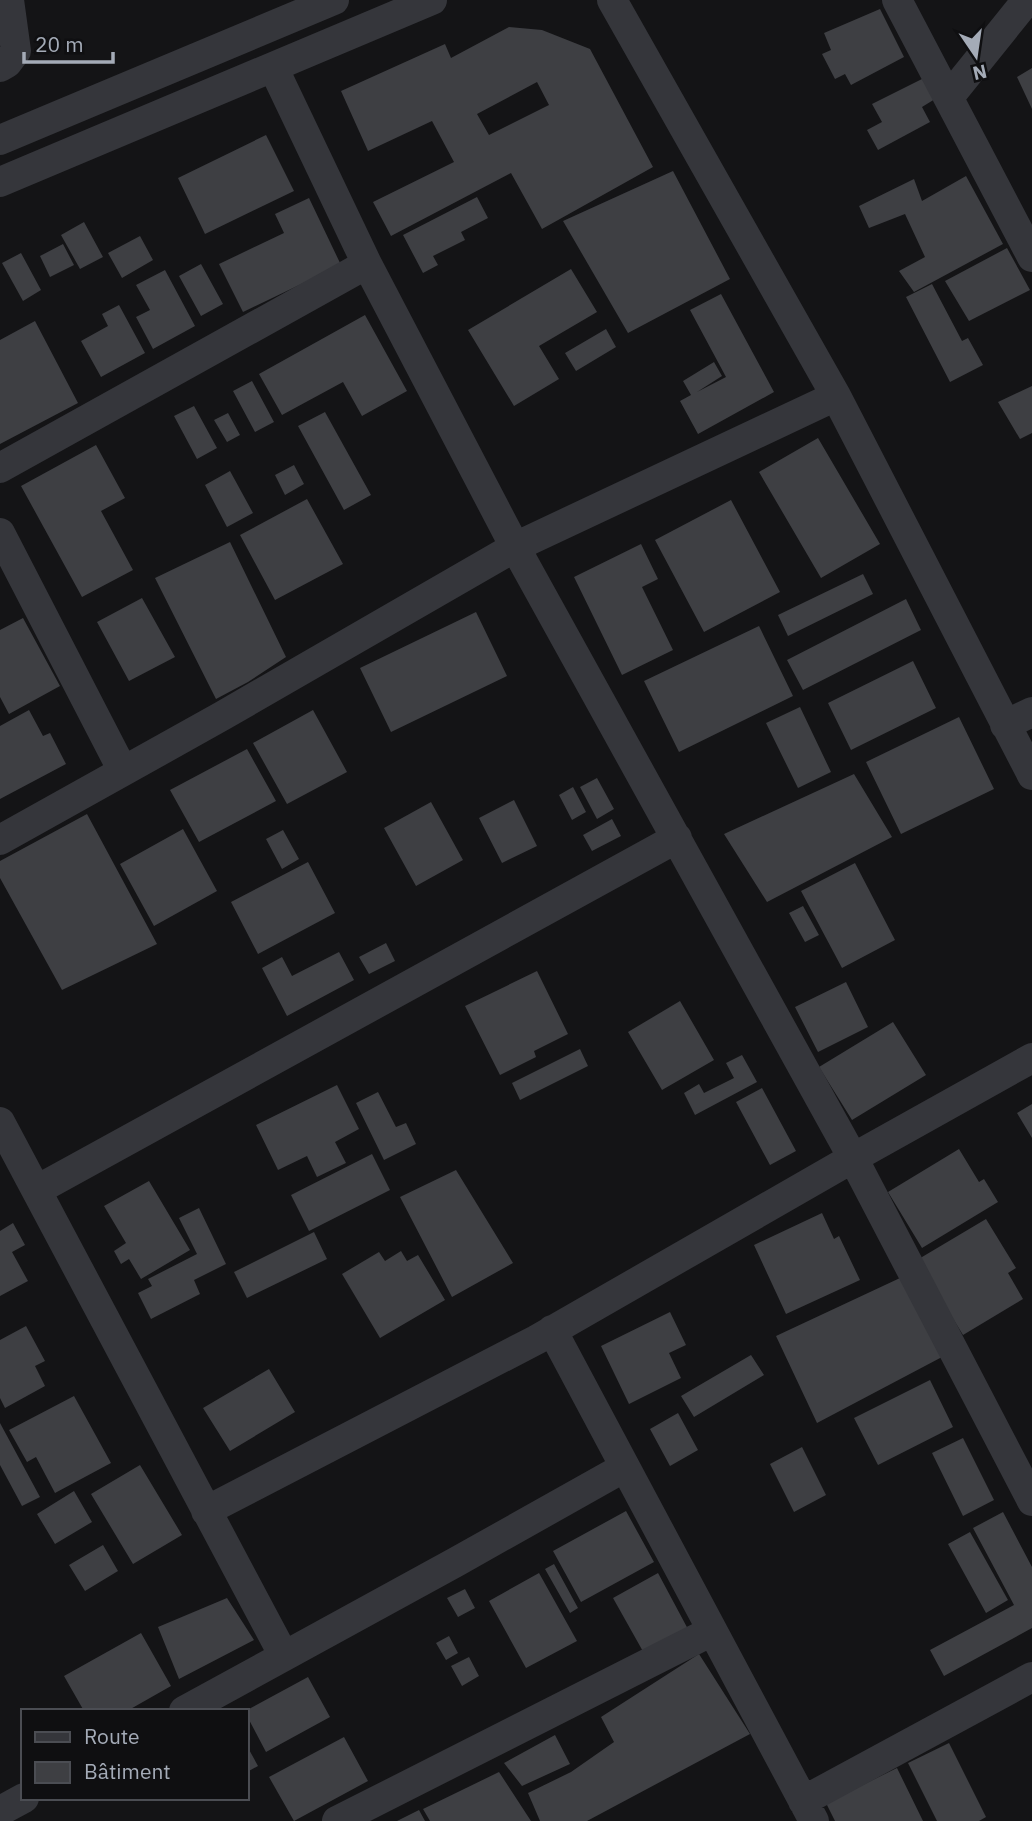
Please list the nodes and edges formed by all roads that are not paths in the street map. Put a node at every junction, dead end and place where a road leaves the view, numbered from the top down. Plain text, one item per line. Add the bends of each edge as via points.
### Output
1 (9, 0) edge
2 (334, 0) edge
3 (432, 0) edge
4 (612, 0) edge
5 (897, 0) edge
6 (1027, 0) edge
7 (0, 67) edge
8 (273, 67) junction
9 (949, 97) junction
10 (0, 141) edge
11 (0, 182) edge
12 (1032, 257) edge
13 (368, 264) junction
14 (836, 396) junction
15 (0, 468) edge
16 (0, 533) edge
17 (515, 547) junction
18 (1032, 712) edge
19 (1005, 725) junction
20 (123, 772) junction
21 (1032, 775) edge
22 (677, 838) junction
23 (0, 840) edge
24 (1032, 1058) edge
25 (0, 1122) edge
26 (853, 1158) junction
27 (37, 1190) junction
28 (552, 1330) junction
29 (625, 1467) junction
30 (1032, 1501) edge
31 (206, 1511) junction
32 (712, 1631) junction
33 (284, 1656) junction
34 (1032, 1676) edge
35 (188, 1709) edge
36 (21, 1800) edge
37 (0, 1811) edge
38 (808, 1811) edge
39 (337, 1821) edge

1 - 7 street via 16,51
2 - 10 street
3 - 8 street
4 - 14 street
5 - 9 street
6 - 9 street
8 - 11 street
8 - 13 street
9 - 12 street
13 - 15 street
13 - 17 street
14 - 17 street
14 - 19 street
16 - 20 street
17 - 20 street
17 - 22 street
18 - 19 street
19 - 21 street
20 - 23 street
22 - 26 street
22 - 27 street
24 - 26 street
25 - 27 street
26 - 28 street
26 - 30 street
27 - 31 street
28 - 29 street
28 - 31 street
29 - 32 street
29 - 33 street
31 - 33 street
32 - 38 street
32 - 39 street
33 - 35 street
34 - 38 street
36 - 37 street

